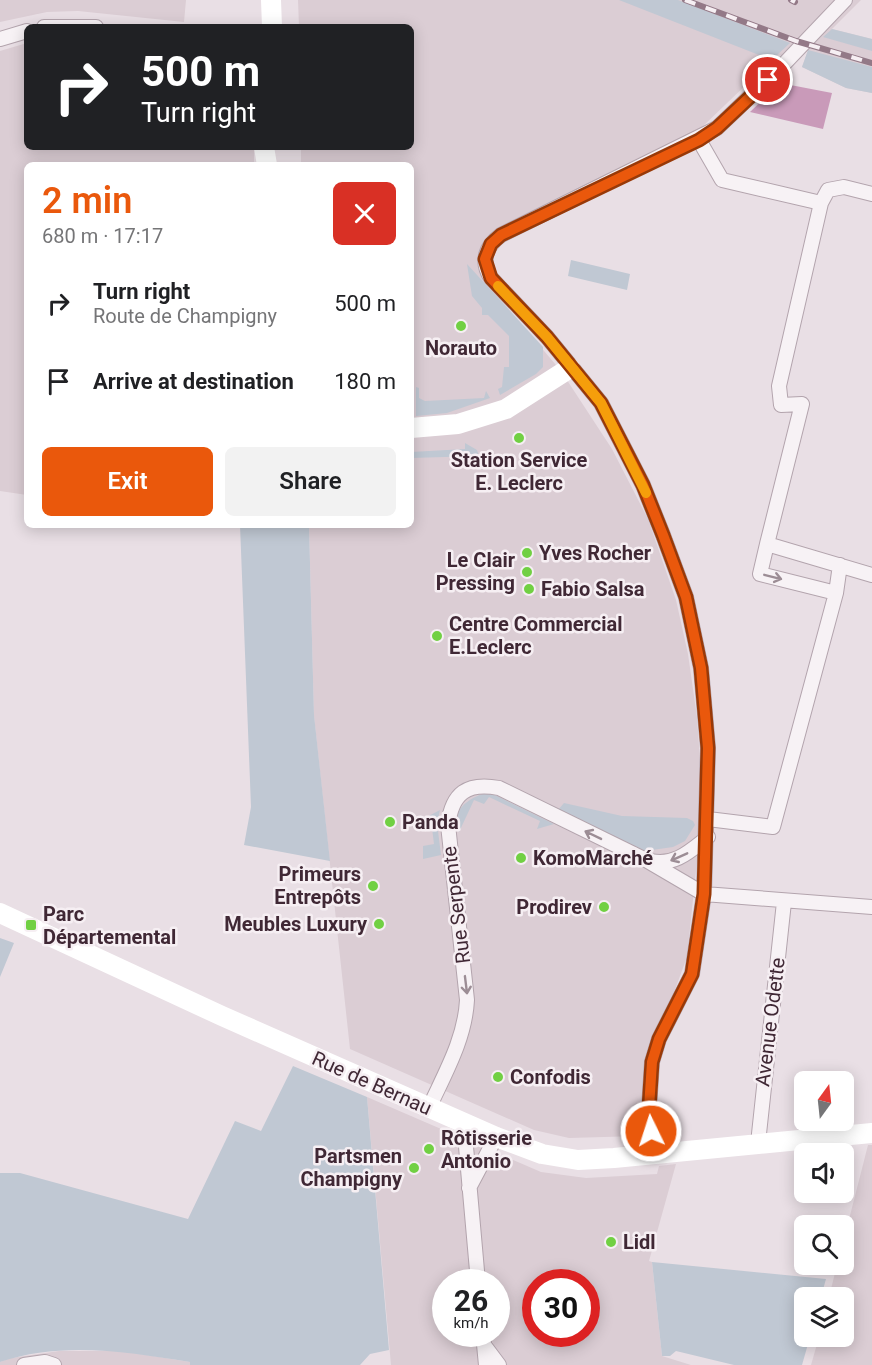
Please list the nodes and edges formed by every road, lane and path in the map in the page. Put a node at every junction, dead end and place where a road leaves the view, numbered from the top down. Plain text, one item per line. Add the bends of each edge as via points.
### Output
1 (262, 0) edge
2 (271, 0) edge
3 (845, 0) edge
4 (260, 24) edge
5 (272, 24) edge
6 (24, 32) edge
7 (0, 39) edge
8 (699, 140) junction
9 (872, 194) edge
10 (821, 203) junction
11 (570, 368) junction
12 (414, 428) edge
13 (767, 544) junction
14 (840, 565) junction
15 (872, 575) edge
16 (836, 593) junction
17 (708, 819) junction
18 (708, 837) junction
19 (646, 860) junction
20 (704, 894) junction
21 (784, 902) junction
22 (872, 907) edge
23 (0, 914) edge
24 (429, 1108) junction
25 (464, 1124) junction
26 (872, 1133) edge
27 (496, 1137) junction
28 (758, 1143) junction
29 (653, 1155) junction
30 (469, 1188) junction
31 (477, 1269) edge
32 (485, 1347) edge
33 (489, 1347) edge
34 (24, 1365) edge
35 (54, 1365) edge
36 (486, 1365) edge
37 (499, 1365) edge

1 - 4 street
2 - 5 street
3 - 8 street via 768,80
6 - 7 street
8 - 10 street via 722,180
8 - 11 street via 501,235 486,254 485,264 491,278 547,337
9 - 10 street via 844,187 828,190
10 - 13 street via 779,386 781,405 802,404
11 - 12 street via 506,409 458,424
11 - 17 street via 601,403 634,468 686,597 701,668 708,748
13 - 14 street
13 -> 16 street via 760,574
14 - 15 street
14 - 16 street
16 - 17 street via 773,827
17 - 18 street
18 -> 19 street, Rue Serpente via 682,858 660,863
18 - 20 street
19 - 20 street, Rue Serpente
19 -> 24 street, Rue Serpente via 499,788 481,784 458,796 450,812 448,831 468,1000 462,1034
20 - 21 street
20 - 29 street via 692,974 659,1039 652,1062 649,1108
21 - 22 street
21 - 28 street, Avenue Odette
23 - 24 street, Rue de Bernau
24 - 25 street, Rue de Bernau
25 - 27 street, Rue de Bernau
25 - 30 street
26 - 28 street, Rue de Bernau
27 - 29 street, Rue de Bernau via 542,1154 578,1160
27 - 30 street
28 - 29 street, Rue de Bernau
30 - 31 street
32 - 36 street
33 - 37 street
34 - 35 street

